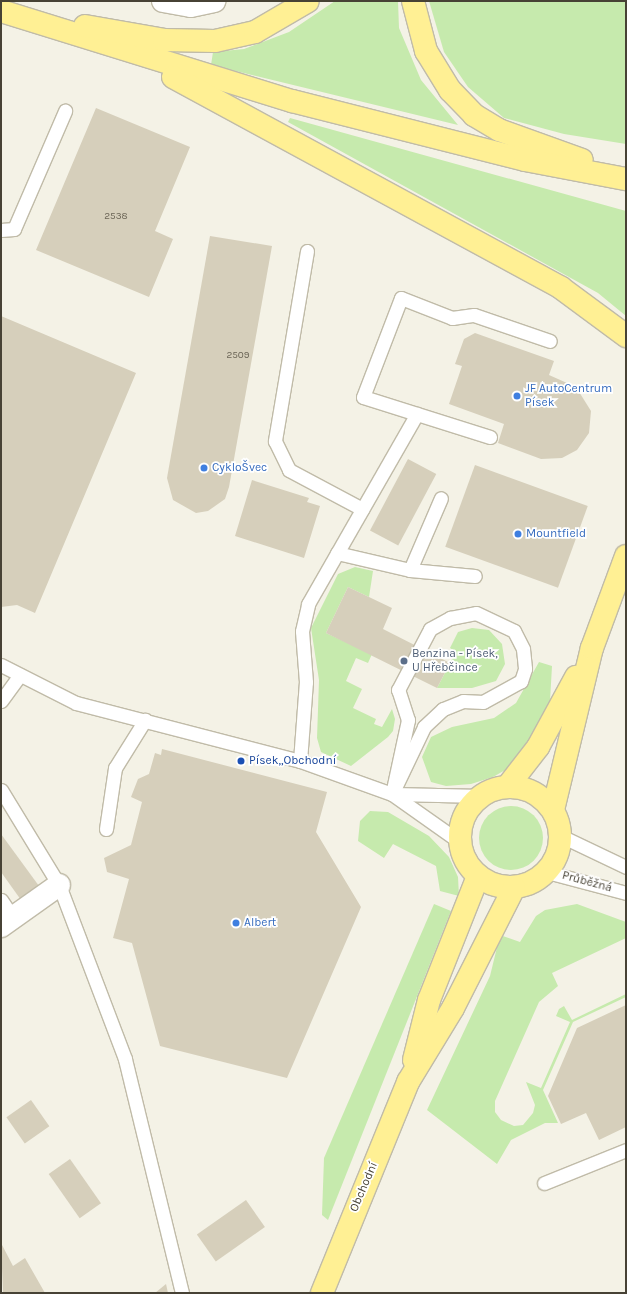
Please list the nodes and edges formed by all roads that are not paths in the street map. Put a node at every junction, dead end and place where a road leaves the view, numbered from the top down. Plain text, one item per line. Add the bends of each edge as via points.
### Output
1 (163, 1) edge
2 (214, 1) edge
3 (308, 1) edge
4 (413, 1) edge
5 (1, 6) edge
6 (1, 11) edge
7 (128, 54) junction
8 (65, 110) dead end
9 (626, 176) edge
10 (626, 179) edge
11 (1, 230) edge
12 (307, 251) dead end
13 (626, 336) edge
14 (550, 341) dead end
15 (417, 414) junction
16 (490, 437) dead end
17 (441, 498) dead end
18 (362, 510) junction
19 (337, 553) junction
20 (626, 556) edge
21 (410, 570) junction
22 (475, 576) dead end
23 (592, 648) junction
24 (1, 665) edge
25 (20, 674) junction
26 (1, 701) edge
27 (145, 720) junction
28 (300, 761) junction
29 (507, 787) junction
30 (1, 790) edge
31 (392, 794) junction
32 (482, 796) junction
33 (553, 810) junction
34 (106, 830) dead end
35 (561, 836) junction
36 (460, 842) junction
37 (626, 867) edge
38 (548, 872) junction
39 (478, 876) junction
40 (59, 885) junction
41 (514, 888) junction
42 (626, 893) edge
43 (1, 900) edge
44 (7, 922) edge
45 (408, 1082) junction
46 (626, 1150) edge
47 (544, 1183) dead end
48 (182, 1293) edge
49 (322, 1293) edge

1 - 2 street via 191,6
3 - 5 main road via 255,32 196,42 124,35
4 - 9 main road via 426,51 450,90 474,115 499,130
6 - 7 main road
7 - 10 main road via 378,124 525,160
7 - 13 main road via 561,288
8 - 11 lane via 14,229
12 - 18 lane via 275,441 289,470
14 - 15 lane via 474,315 452,318 401,298 362,396
15 - 16 lane
15 - 18 lane
17 - 21 lane
18 - 19 lane
19 - 21 lane
19 - 28 lane via 308,604 302,631 306,682
20 - 23 main road
21 - 22 lane
23 - 29 main road via 538,747
23 - 33 main road
24 - 25 lane
25 - 26 lane
25 - 27 lane via 76,703
27 - 28 lane
27 - 34 lane via 115,768
28 - 31 lane
29 - 32 main road
29 - 33 main road via 533,792
30 - 40 lane
31 - 31 lane via 424,727 443,708 463,701 483,702 521,681 525,669 522,649 514,631 476,613 450,618 430,629 398,690 408,720
31 - 32 lane
31 - 36 lane
32 - 36 main road via 465,816
33 - 35 main road
35 - 37 lane
35 - 38 main road via 560,849
36 - 39 main road via 469,867
38 - 41 main road via 538,880
38 - 42 lane, Průběžná
39 - 41 main road via 490,883
39 - 45 main road, Obchodní via 429,1000
40 - 44 street
40 - 48 lane via 125,1059
41 - 45 main road, Obchodní via 453,1008
43 - 44 lane
45 - 49 main road, Obchodní
46 - 47 lane

